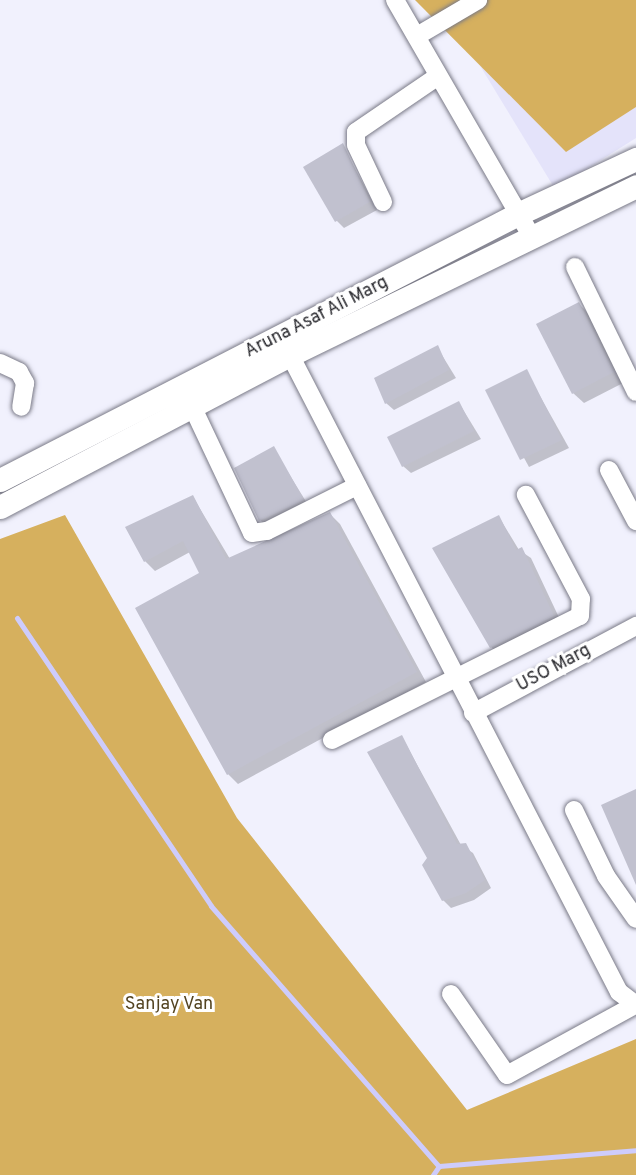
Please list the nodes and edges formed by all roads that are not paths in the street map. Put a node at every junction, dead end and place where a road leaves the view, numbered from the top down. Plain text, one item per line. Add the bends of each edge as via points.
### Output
1 (395, 0) edge
2 (478, 0) edge
3 (417, 36) junction
4 (438, 76) junction
5 (636, 159) edge
6 (636, 186) edge
7 (383, 202) dead end
8 (520, 213) junction
9 (532, 237) junction
10 (575, 267) dead end
11 (290, 355) junction
12 (0, 363) edge
13 (636, 392) edge
14 (192, 406) junction
15 (21, 407) dead end
16 (609, 470) dead end
17 (0, 480) edge
18 (357, 486) junction
19 (526, 495) dead end
20 (0, 507) edge
21 (636, 522) edge
22 (636, 626) edge
23 (456, 679) junction
24 (473, 712) junction
25 (332, 740) dead end
26 (574, 810) dead end
27 (636, 919) edge
28 (451, 994) dead end
29 (633, 1004) edge

1 - 3 street
2 - 3 street
3 - 4 street
4 - 7 street via 356,132 356,145
4 - 8 street
5 - 8 main road, Aruna Asaf Ali Marg
6 - 9 main road, Aruna Asaf Ali Marg
8 - 9 street
8 - 17 main road, Aruna Asaf Ali Marg
9 - 11 main road, Aruna Asaf Ali Marg
10 - 13 street
11 - 14 main road, Aruna Asaf Ali Marg
11 - 18 street
12 - 15 street via 19,372 25,383
14 - 18 street via 252,533 267,531
14 - 20 main road, Aruna Asaf Ali Marg
16 - 21 street
18 - 23 street
19 - 23 street via 583,611
22 - 24 street, USO Marg
23 - 24 street
23 - 25 street
24 - 29 street
26 - 27 street via 606,876
28 - 29 street via 507,1075

